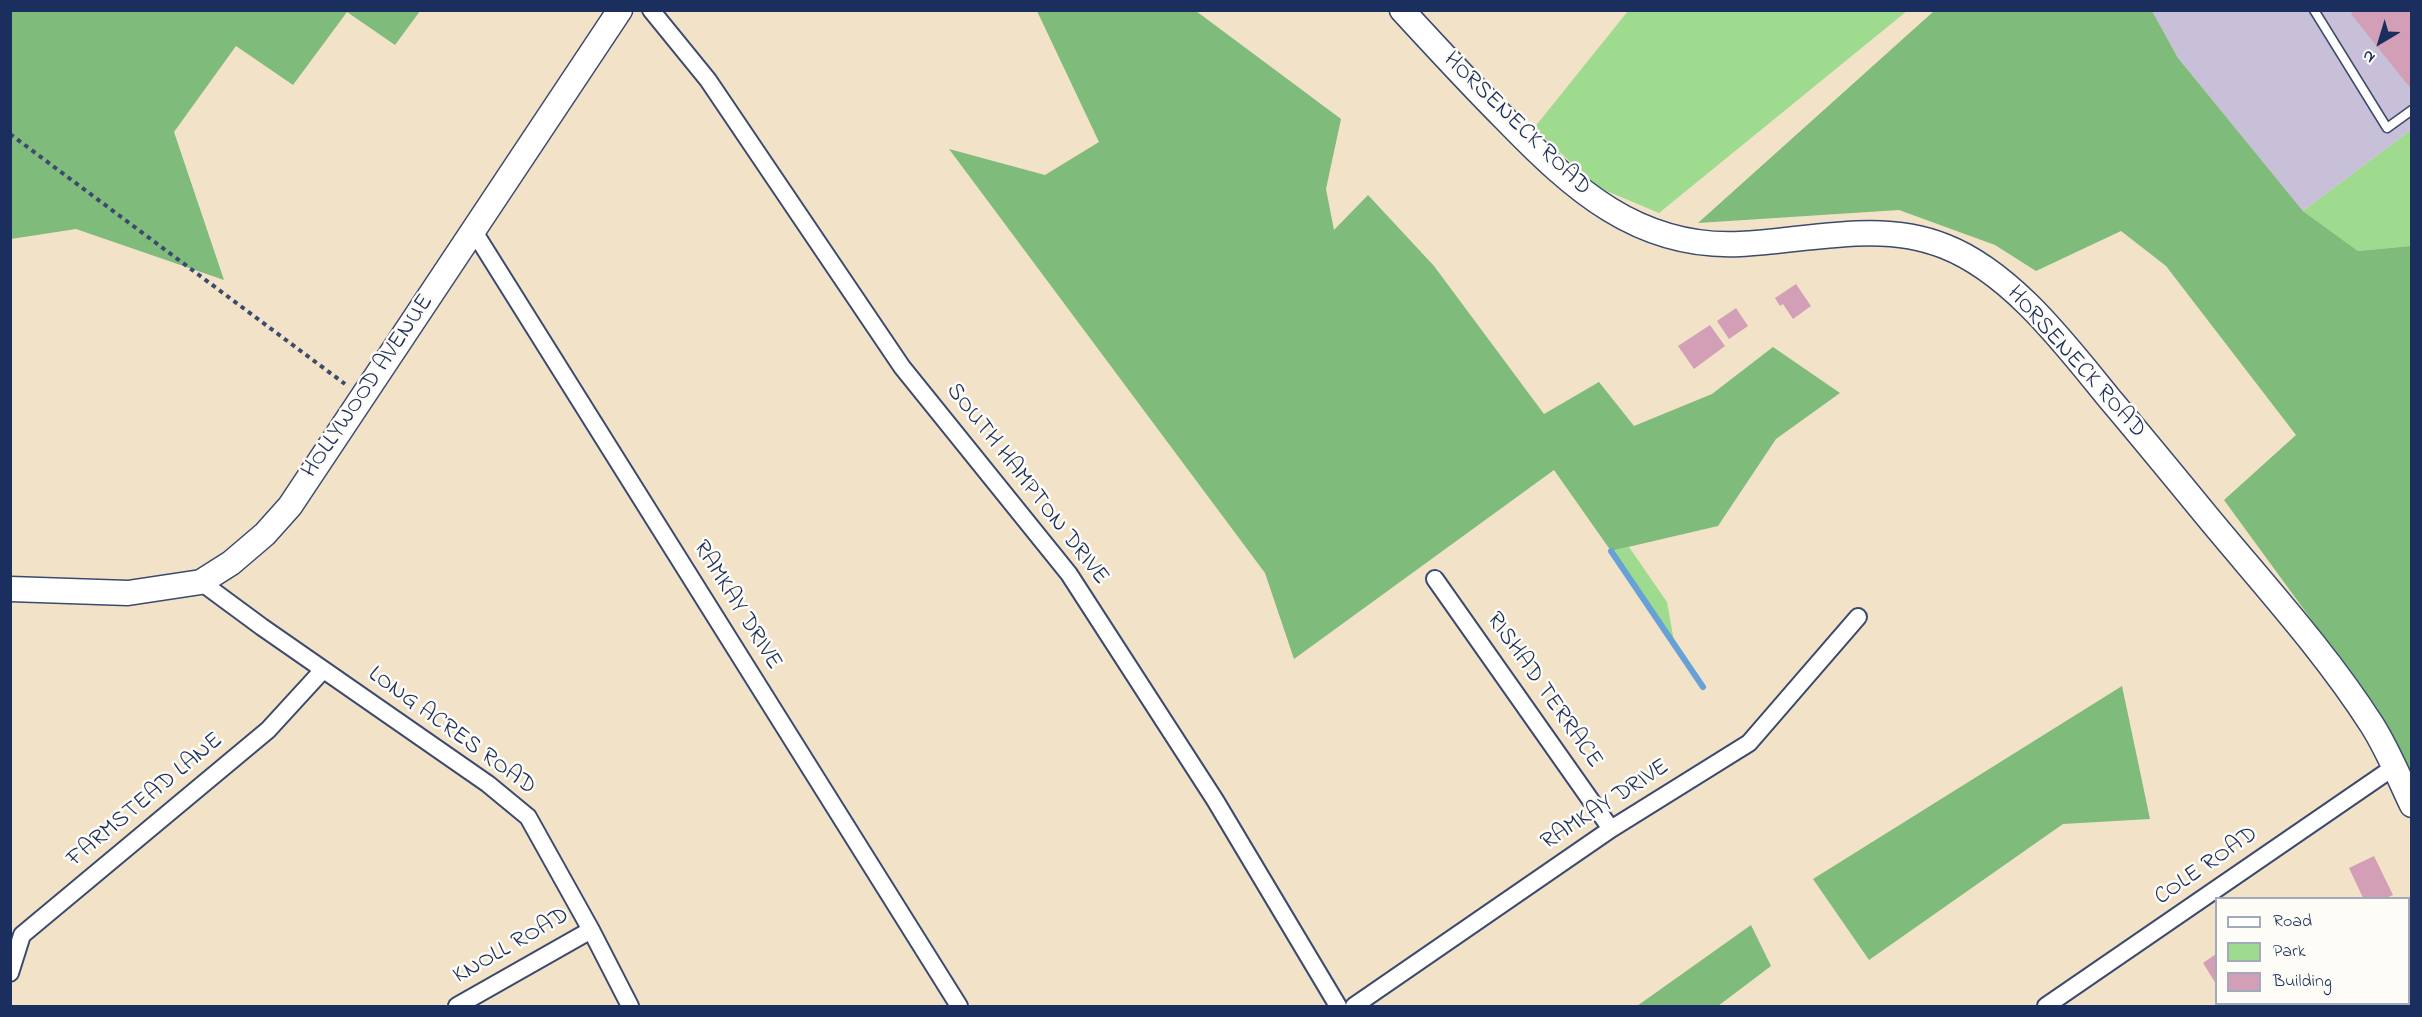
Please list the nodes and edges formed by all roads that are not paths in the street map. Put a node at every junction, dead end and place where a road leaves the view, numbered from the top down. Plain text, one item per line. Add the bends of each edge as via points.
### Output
1 (620, 10) edge
2 (651, 10) edge
3 (1402, 10) edge
4 (2314, 10) edge
5 (2412, 110) edge
6 (473, 230) junction
7 (1435, 579) dead end
8 (201, 582) junction
9 (10, 589) edge
10 (1858, 617) dead end
11 (323, 670) junction
12 (2394, 766) junction
13 (2412, 805) edge
14 (1611, 830) junction
15 (591, 930) junction
16 (10, 973) edge
17 (457, 1006) edge
18 (630, 1006) edge
19 (959, 1006) edge
20 (1338, 1006) edge
21 (1354, 1006) edge
22 (2046, 1006) edge

1 - 6 street, HOLLYWOOD AVENUE
2 - 20 street, SOUTH HAMPTON DRIVE via 708,80 902,367 1069,574 1215,800
3 - 12 street, HORSENECK ROAD via 1547,162 1585,194 1640,227 1708,245 1881,233 1911,236 1944,246 1993,274 2019,296 2096,381 2331,667
4 - 5 lane via 2387,128
6 - 8 street, HOLLYWOOD AVENUE via 290,506 265,534
6 - 19 street, RAMKAY DRIVE
7 - 14 street, RISHAD TERRACE
8 - 9 street, HOLLYWOOD AVENUE via 128,593
8 - 11 street, LONG ACRES ROAD
10 - 14 street, RAMKAY DRIVE via 1749,743
11 - 15 street, LONG ACRES ROAD via 488,784 528,818
11 - 16 street, FARMSTEAD LANE via 268,730 22,935
12 - 13 street, HORSENECK ROAD
12 - 22 street, COLE ROAD
14 - 21 street, RAMKAY DRIVE
15 - 17 street, KNOLL ROAD
15 - 18 street, LONG ACRES ROAD

